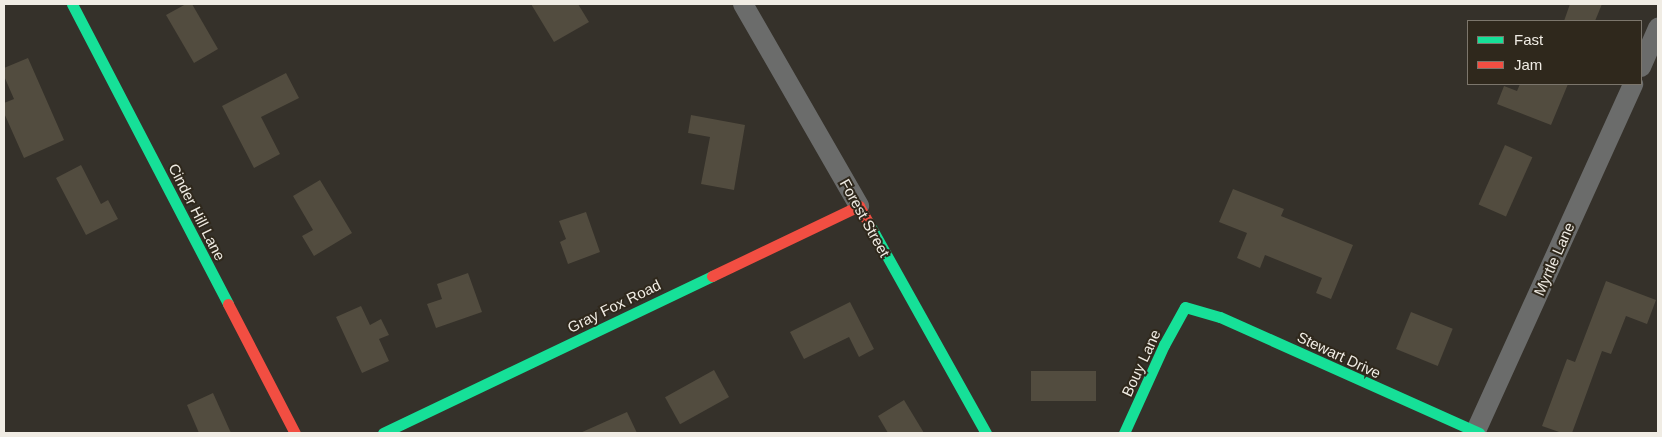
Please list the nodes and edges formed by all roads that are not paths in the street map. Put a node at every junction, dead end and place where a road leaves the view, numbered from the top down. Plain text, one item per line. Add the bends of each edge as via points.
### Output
1 (72, 4) edge
2 (743, 4) edge
3 (1658, 28) edge
4 (1642, 65) edge
5 (1633, 85) edge
6 (858, 206) junction
7 (1185, 307) joint
8 (295, 433) edge
9 (383, 433) edge
10 (986, 433) edge
11 (1124, 433) edge
12 (1477, 433) edge

1 - 8 street, Cinder Hill Lane
2 - 6 street, Forest Street
3 - 4 street
5 - 12 street, Myrtle Lane
6 - 9 street, Gray Fox Road
6 - 10 street, Forest Street
7 - 11 street, Bouy Lane
7 - 12 street, Stewart Drive via 1220,317

